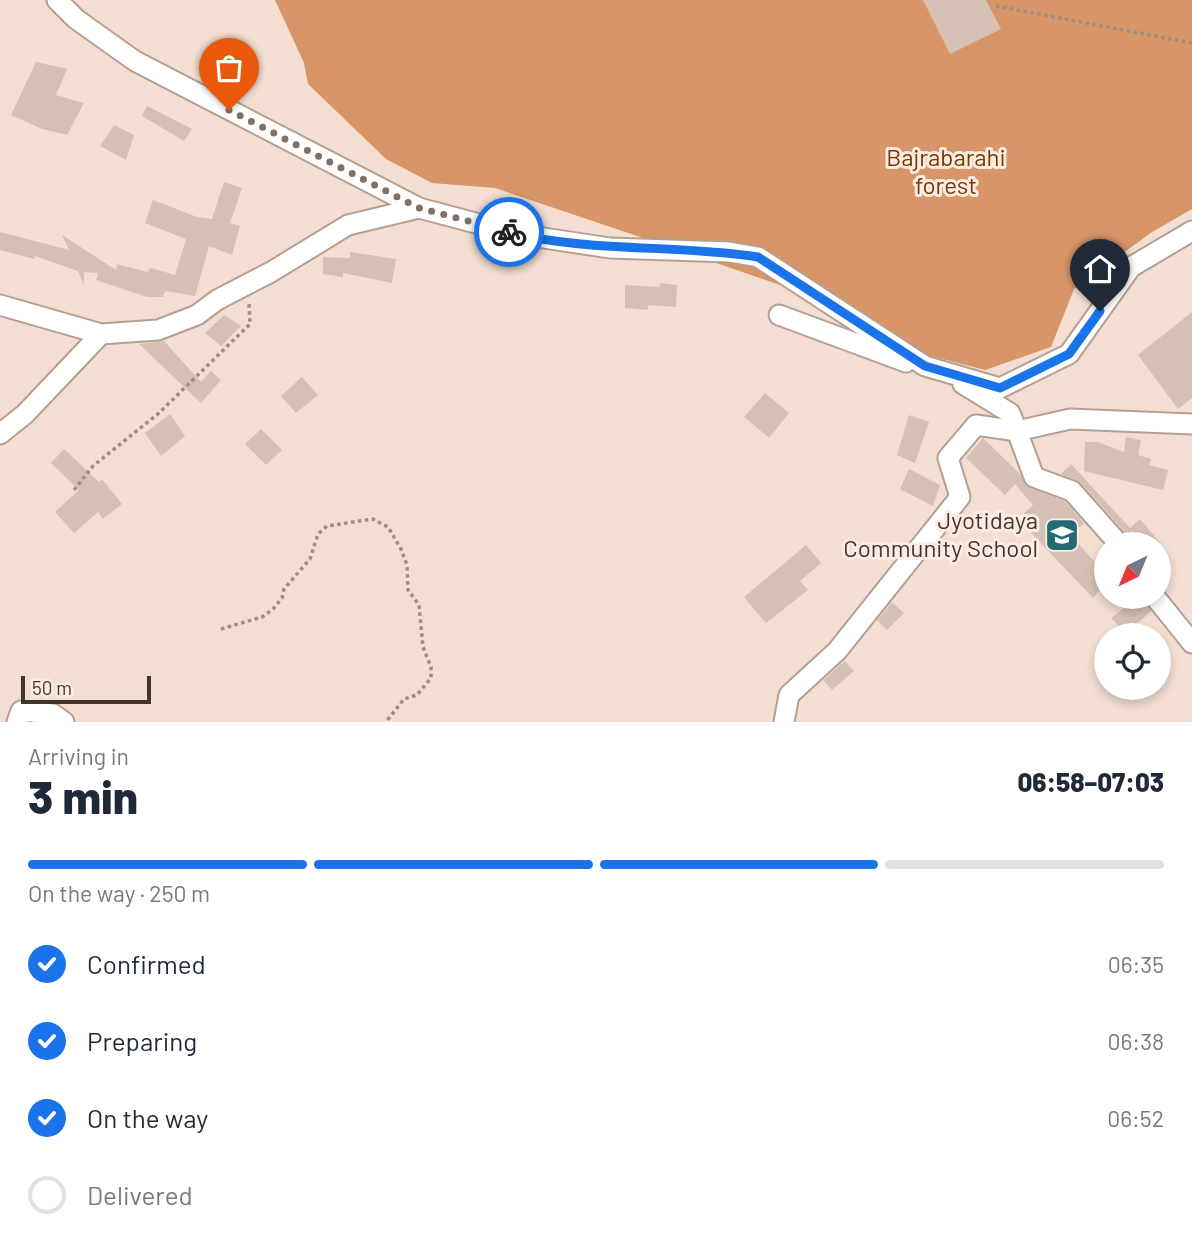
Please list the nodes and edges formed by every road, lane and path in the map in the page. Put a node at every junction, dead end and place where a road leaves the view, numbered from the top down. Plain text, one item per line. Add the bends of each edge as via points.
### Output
1 (57, 0) edge
2 (996, 6) dead end
3 (1192, 43) edge
4 (419, 208) junction
5 (1192, 231) edge
6 (249, 299) dead end
7 (0, 305) edge
8 (779, 315) dead end
9 (101, 334) junction
10 (1192, 424) edge
11 (1017, 431) junction
12 (0, 434) edge
13 (74, 490) dead end
14 (1108, 532) edge
15 (1165, 609) edge
16 (221, 629) dead end
17 (1192, 643) edge
18 (17, 722) edge
19 (64, 722) edge
20 (386, 722) edge
21 (784, 722) edge

1 - 4 street via 135,61
2 - 3 path
4 - 5 street via 517,234 610,248 758,257 925,366 1000,388 1069,354 1131,267
4 - 9 street via 348,225 197,316 158,330
6 - 13 path via 250,324 159,413 93,466
7 - 9 street
8 - 11 street via 962,383 1010,413
9 - 12 street
10 - 11 street via 1070,419
11 - 14 street via 1034,477 1072,491
11 - 21 street via 976,425 948,458 960,497 837,652 789,695
15 - 17 street
16 - 20 path via 262,617 273,609 310,559 318,534 327,526 373,519 388,527 407,565 408,590 419,605 431,678 417,695 404,699
18 - 19 street via 21,711 53,714

